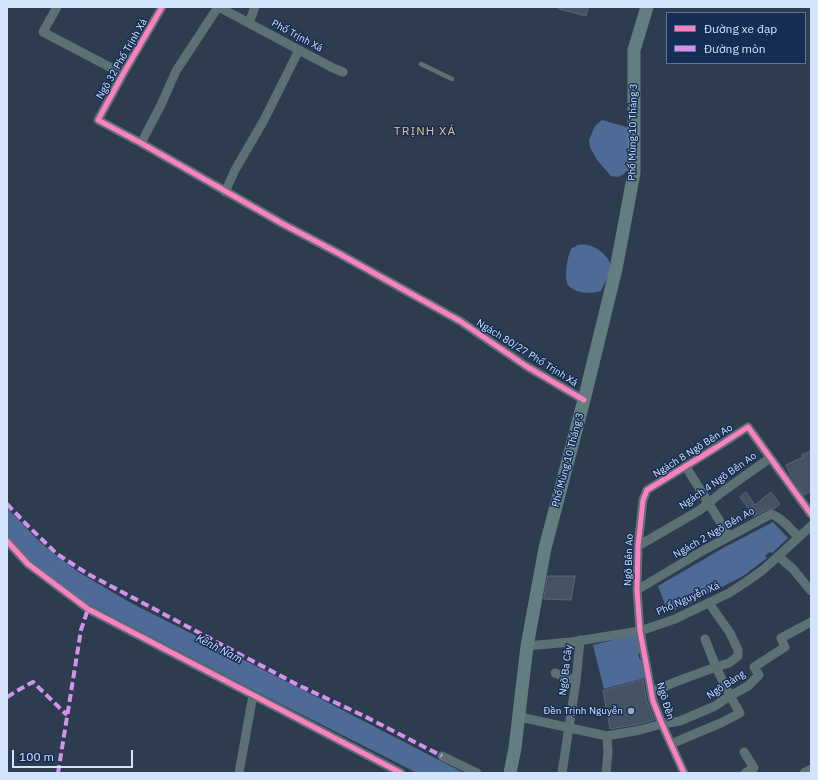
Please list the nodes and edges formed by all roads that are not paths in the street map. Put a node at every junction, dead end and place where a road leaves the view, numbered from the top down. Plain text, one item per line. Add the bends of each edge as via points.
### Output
1 (57, 7) edge
2 (162, 7) edge
3 (219, 7) edge
4 (255, 7) edge
5 (647, 7) edge
6 (249, 23) junction
7 (299, 50) junction
8 (421, 64) dead end
9 (343, 72) dead end
10 (123, 74) junction
11 (452, 79) dead end
12 (98, 120) joint
13 (141, 143) junction
14 (225, 192) junction
15 (584, 400) junction
16 (770, 458) junction
17 (686, 467) junction
18 (647, 490) joint
19 (708, 503) junction
20 (811, 514) edge
21 (810, 528) edge
22 (729, 536) junction
23 (798, 537) junction
24 (7, 541) edge
25 (638, 546) junction
26 (778, 556) junction
27 (637, 590) junction
28 (811, 592) edge
29 (709, 603) junction
30 (811, 622) edge
31 (640, 631) junction
32 (705, 639) dead end
33 (580, 640) junction
34 (528, 646) junction
35 (716, 667) junction
36 (555, 673) dead end
37 (576, 681) junction
38 (652, 692) junction
39 (252, 695) junction
40 (730, 696) junction
41 (520, 717) junction
42 (662, 724) junction
43 (569, 727) junction
44 (608, 736) junction
45 (671, 744) junction
46 (744, 752) dead end
47 (442, 756) dead end
48 (811, 769) edge
49 (239, 773) edge
50 (401, 773) edge
51 (477, 773) edge
52 (510, 773) edge
53 (562, 773) edge
54 (606, 773) edge
55 (684, 773) edge
56 (745, 773) edge
57 (804, 773) edge

1 - 10 street via 43,32
2 - 10 street, Ngõ 32 Phố Trịnh Xá
3 - 6 street, Phố Trịnh Xá
3 - 13 street via 176,71
4 - 6 street
5 - 15 main road, Phố Mùng 10 Tháng 3 via 634,50 634,173 616,269
6 - 7 street, Phố Trịnh Xá
7 - 9 street, Phố Trịnh Xá
7 - 14 street
8 - 11 lane
10 - 12 street, Ngõ 32 Phố Trịnh Xá
12 - 13 street, Ngách 80/27 Phố Trịnh Xá
13 - 14 street, Ngách 80/27 Phố Trịnh Xá
14 - 15 street, Ngách 80/27 Phố Trịnh Xá via 460,321 526,366
15 - 34 main road, Phố Mùng 10 Tháng 3 via 545,548
16 - 17 street, Ngách 8 Ngõ Bên Ao via 748,427
16 - 19 street, Ngách 4 Ngõ Bên Ao
16 - 20 street
17 - 18 street, Ngách 8 Ngõ Bên Ao
17 - 19 street
18 - 25 street, Ngõ Bên Ao via 643,500
19 - 22 street
19 - 25 street, Ngách 4 Ngõ Bên Ao
21 - 23 street, Phố Nguyễn Xá
22 - 23 street, Ngách 2 Ngõ Bên Ao via 771,514 786,524
22 - 27 street, Ngách 2 Ngõ Bên Ao
23 - 26 street, Phố Nguyễn Xá
24 - 39 street via 28,564 88,609
25 - 27 street, Ngõ Bên Ao
26 - 28 street via 793,569
26 - 29 street, Phố Nguyễn Xá via 746,582
27 - 31 street, Ngõ Bên Ao
29 - 31 street, Phố Nguyễn Xá via 675,620
29 - 35 street via 726,626 738,650 738,656 733,660
30 - 40 street, Ngõ Bàng via 781,638 785,647 754,667 759,674 748,686
31 - 33 street, Phố Nguyễn Xá
31 - 38 street, Ngõ Đền
32 - 35 street
33 - 34 street, Phố Nguyễn Xá
33 - 37 street, Ngõ Ba Cây
34 - 41 main road, Phố Mùng 10 Tháng 3
35 - 38 street
35 - 40 street
36 - 37 street
37 - 43 street, Ngõ Ba Cây
38 - 42 street, Ngõ Đền
39 - 49 street
39 - 50 street
40 - 42 street, Ngõ Bàng via 716,706 680,721
40 - 45 street via 740,713
41 - 43 street
41 - 52 main road, Phố Mùng 10 Tháng 3
42 - 44 street, Ngõ Bàng
42 - 45 street, Ngõ Đền
43 - 44 street
43 - 53 street, Ngõ Ba Cây
44 - 54 street
45 - 55 street, Ngõ Đền
46 - 56 street via 754,768
47 - 51 street
48 - 57 street

